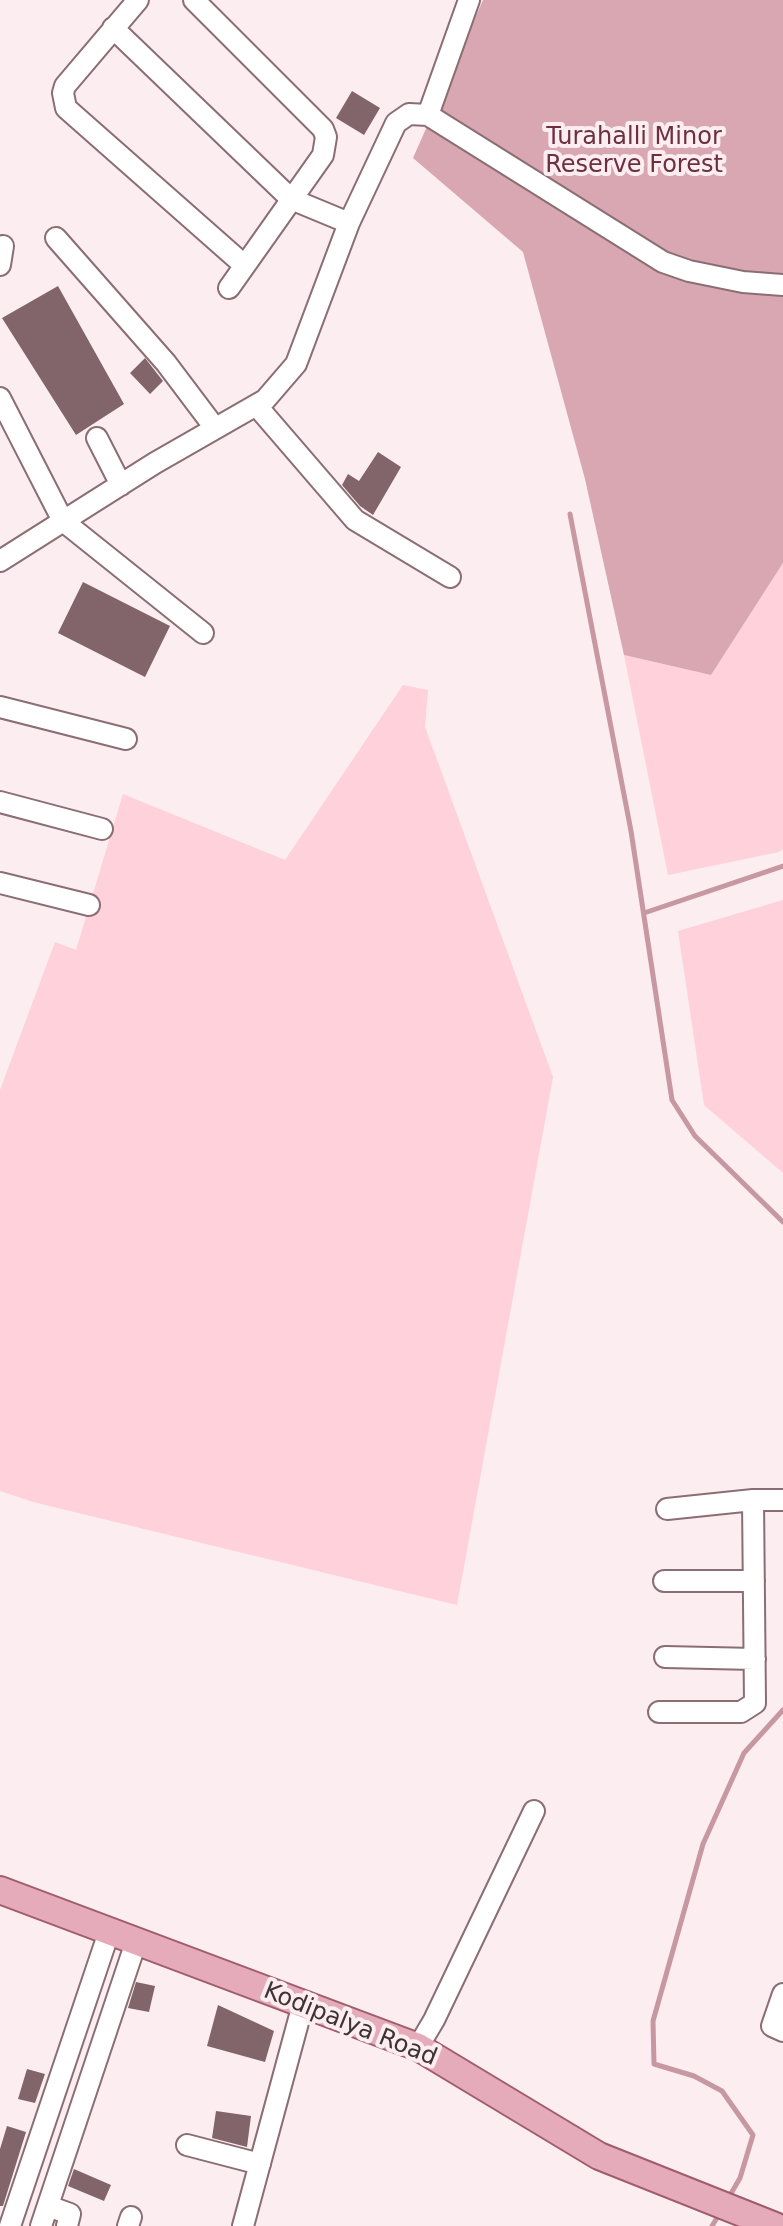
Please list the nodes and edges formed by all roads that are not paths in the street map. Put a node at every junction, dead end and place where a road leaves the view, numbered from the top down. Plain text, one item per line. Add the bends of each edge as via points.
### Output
1 (138, 0) edge
2 (194, 0) edge
3 (469, 0) edge
4 (113, 28) junction
5 (428, 115) junction
6 (291, 199) junction
7 (349, 223) junction
8 (56, 238) dead end
9 (244, 265) junction
10 (783, 285) edge
11 (229, 288) dead end
12 (0, 398) edge
13 (256, 405) junction
14 (215, 428) junction
15 (97, 438) dead end
16 (121, 485) junction
17 (63, 521) junction
18 (0, 561) edge
19 (450, 577) dead end
20 (203, 633) dead end
21 (0, 707) edge
22 (126, 739) dead end
23 (0, 802) edge
24 (102, 829) dead end
25 (0, 883) edge
26 (89, 905) dead end
27 (753, 1500) junction
28 (783, 1500) edge
29 (667, 1509) dead end
30 (664, 1581) dead end
31 (754, 1581) junction
32 (665, 1657) dead end
33 (755, 1659) junction
34 (659, 1712) dead end
35 (534, 1811) dead end
36 (0, 1890) edge
37 (109, 1932) junction
38 (136, 1942) junction
39 (783, 1994) edge
40 (303, 2004) junction
41 (783, 2031) edge
42 (418, 2047) junction
43 (187, 2145) dead end
44 (260, 2164) junction
45 (45, 2216) edge
46 (10, 2226) edge
47 (67, 2226) edge
48 (243, 2226) edge
49 (775, 2226) edge

1 - 4 street
2 - 6 street via 323,129 323,155
3 - 5 street
4 - 6 street
4 - 9 street via 65,86 66,108
5 - 7 street via 409,114 396,123
5 - 10 street via 663,262 743,282
6 - 7 street
6 - 9 street
7 - 13 street via 296,364
8 - 14 street via 166,363
9 - 11 street
12 - 17 street
13 - 14 street
13 - 19 street via 355,520
14 - 16 street
15 - 16 street
16 - 17 street
17 - 18 street
17 - 20 street
21 - 22 street
23 - 24 street
25 - 26 street
27 - 28 street
27 - 29 street
27 - 31 street
30 - 31 street
31 - 33 street
32 - 33 street
33 - 34 street via 755,1703 741,1712
35 - 42 street
36 - 37 main road, Kodipalya Road
37 - 38 main road, Kodipalya Road
37 - 46 street
38 - 40 main road, Kodipalya Road
38 - 45 street
39 - 41 street via 772,2026
40 - 42 main road, Kodipalya Road
40 - 44 street
42 - 49 main road, Kodipalya Road via 599,2156
43 - 44 street
44 - 48 street
45 - 47 street via 70,2214

